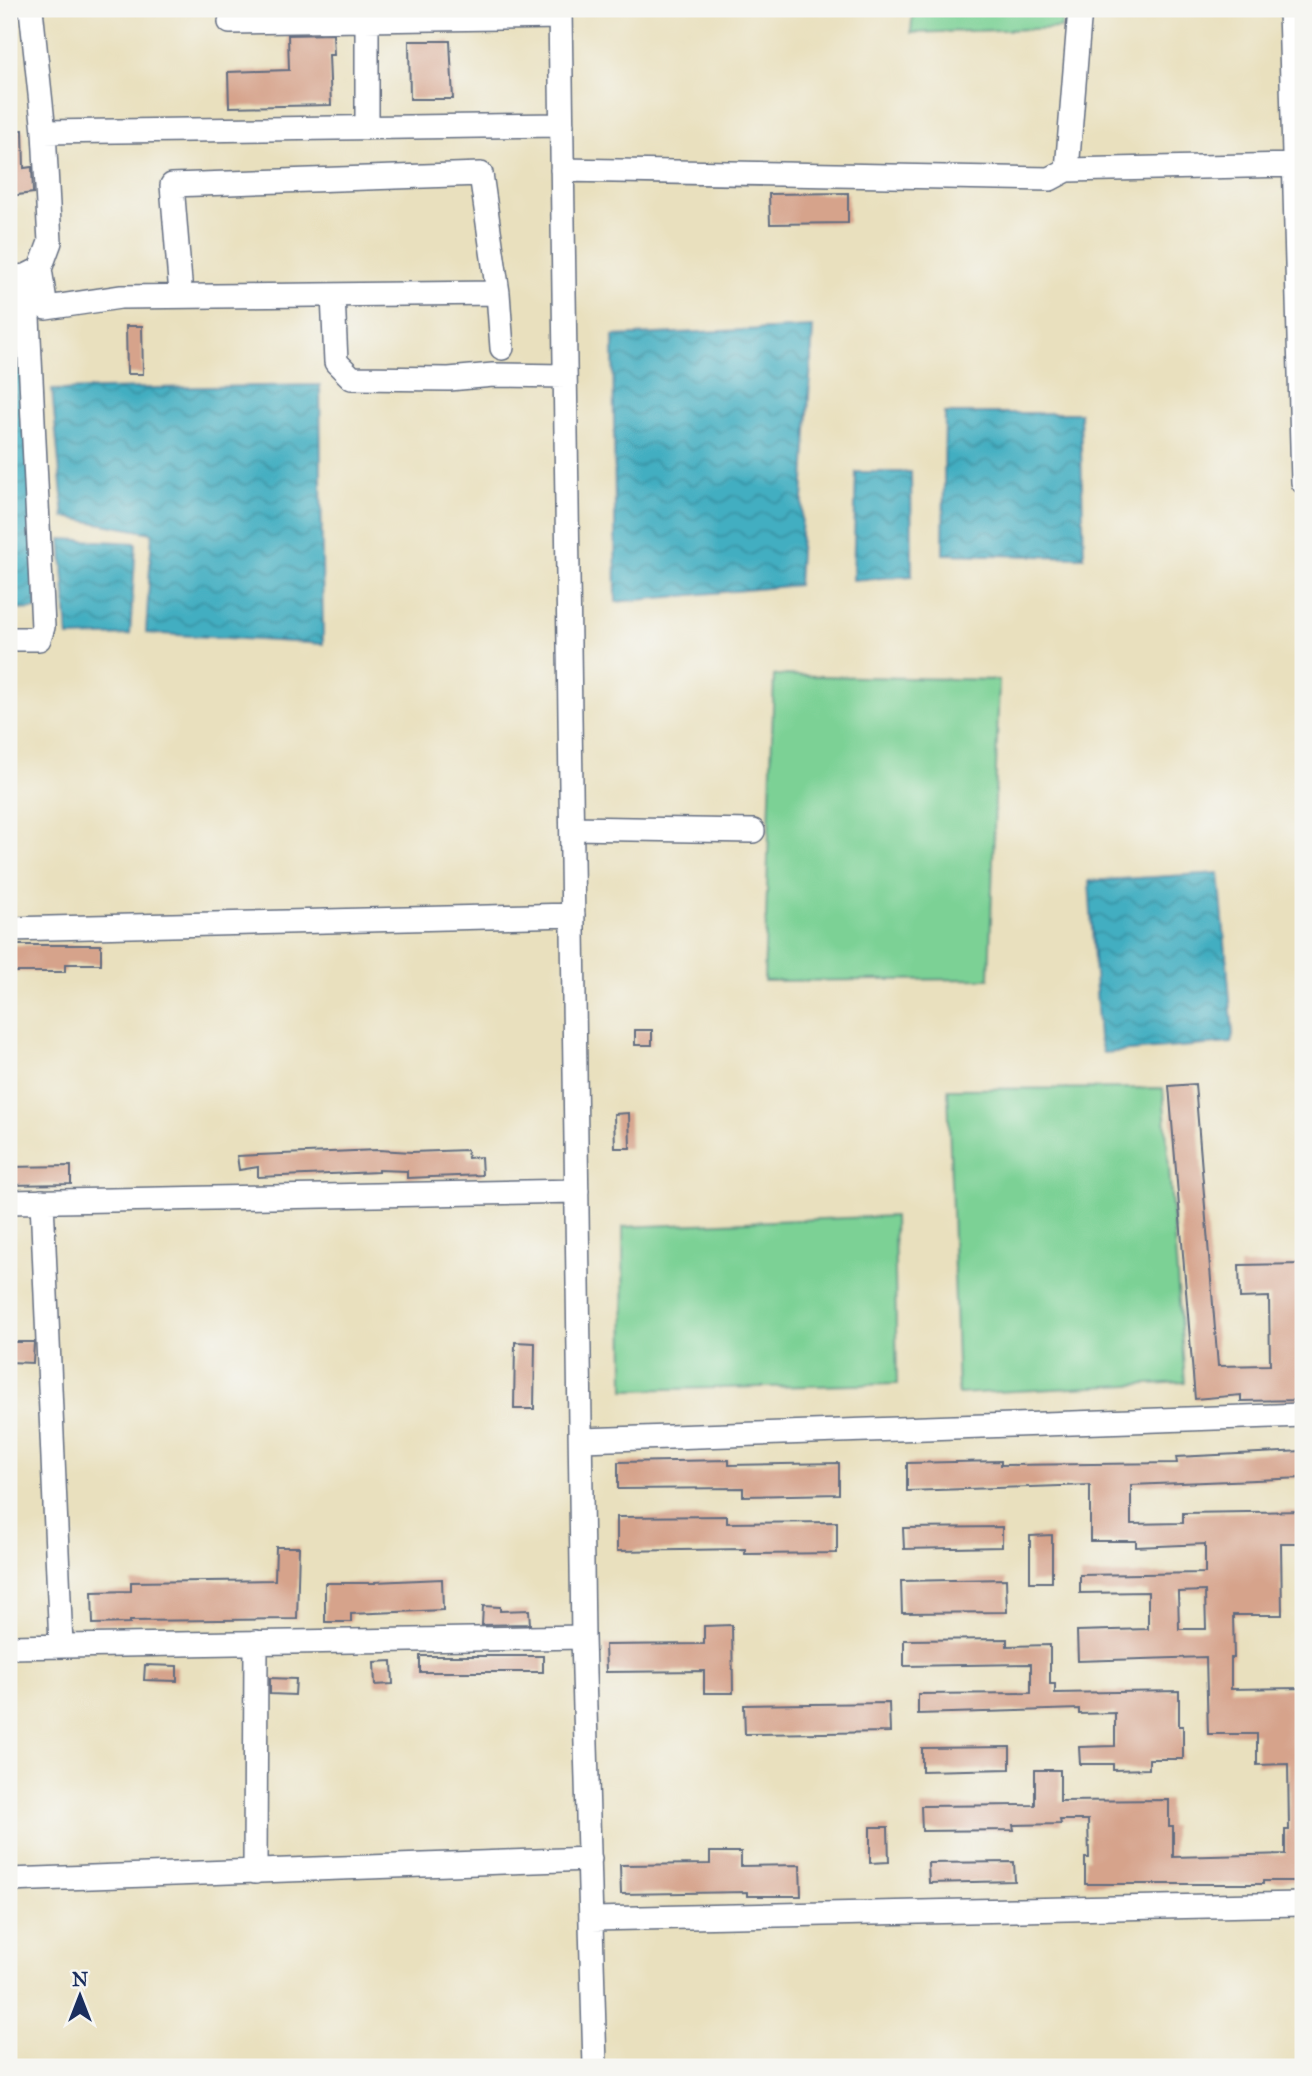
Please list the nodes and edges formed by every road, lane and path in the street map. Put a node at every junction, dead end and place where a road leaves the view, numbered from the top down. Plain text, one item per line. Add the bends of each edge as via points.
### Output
1 (31, 9) edge
2 (1080, 9) edge
3 (1290, 9) edge
4 (560, 13) edge
5 (367, 14) edge
6 (230, 22) dead end
7 (562, 125) junction
8 (367, 128) junction
9 (44, 132) junction
10 (1294, 165) junction
11 (562, 170) junction
12 (1067, 170) junction
13 (25, 274) edge
14 (180, 282) dead end
15 (498, 293) junction
16 (333, 295) junction
17 (502, 348) dead end
18 (565, 376) junction
19 (1303, 482) edge
20 (9, 639) edge
21 (572, 828) junction
22 (752, 831) dead end
23 (573, 915) junction
24 (9, 929) edge
25 (577, 1191) junction
26 (42, 1201) junction
27 (9, 1202) edge
28 (1303, 1415) edge
29 (582, 1440) junction
30 (583, 1637) junction
31 (256, 1642) junction
32 (61, 1645) junction
33 (9, 1647) edge
34 (590, 1859) junction
35 (255, 1872) junction
36 (9, 1881) edge
37 (1303, 1904) edge
38 (592, 1919) junction
39 (595, 2067) edge

1 - 9 street
2 - 12 street
3 - 10 street
4 - 5 street
4 - 7 street
5 - 6 street
5 - 8 street
7 - 8 street
7 - 11 street
8 - 9 street
9 - 13 street via 50,242
10 - 12 street
10 - 19 street
11 - 12 street via 1050,179
11 - 18 street
13 - 16 street via 46,308 120,298
13 - 20 street via 43,627 39,639
14 - 15 street via 172,185 481,174
15 - 16 street
15 - 17 street
16 - 18 street via 336,362 352,378
18 - 21 street
21 - 22 street
21 - 23 street
23 - 24 street
23 - 25 street
25 - 26 street
25 - 29 street
26 - 27 street
26 - 32 street
28 - 29 street
29 - 30 street
30 - 31 street
30 - 34 street
31 - 32 street
31 - 35 street
32 - 33 street
34 - 35 street
34 - 38 street
35 - 36 street
37 - 38 street
38 - 39 street

